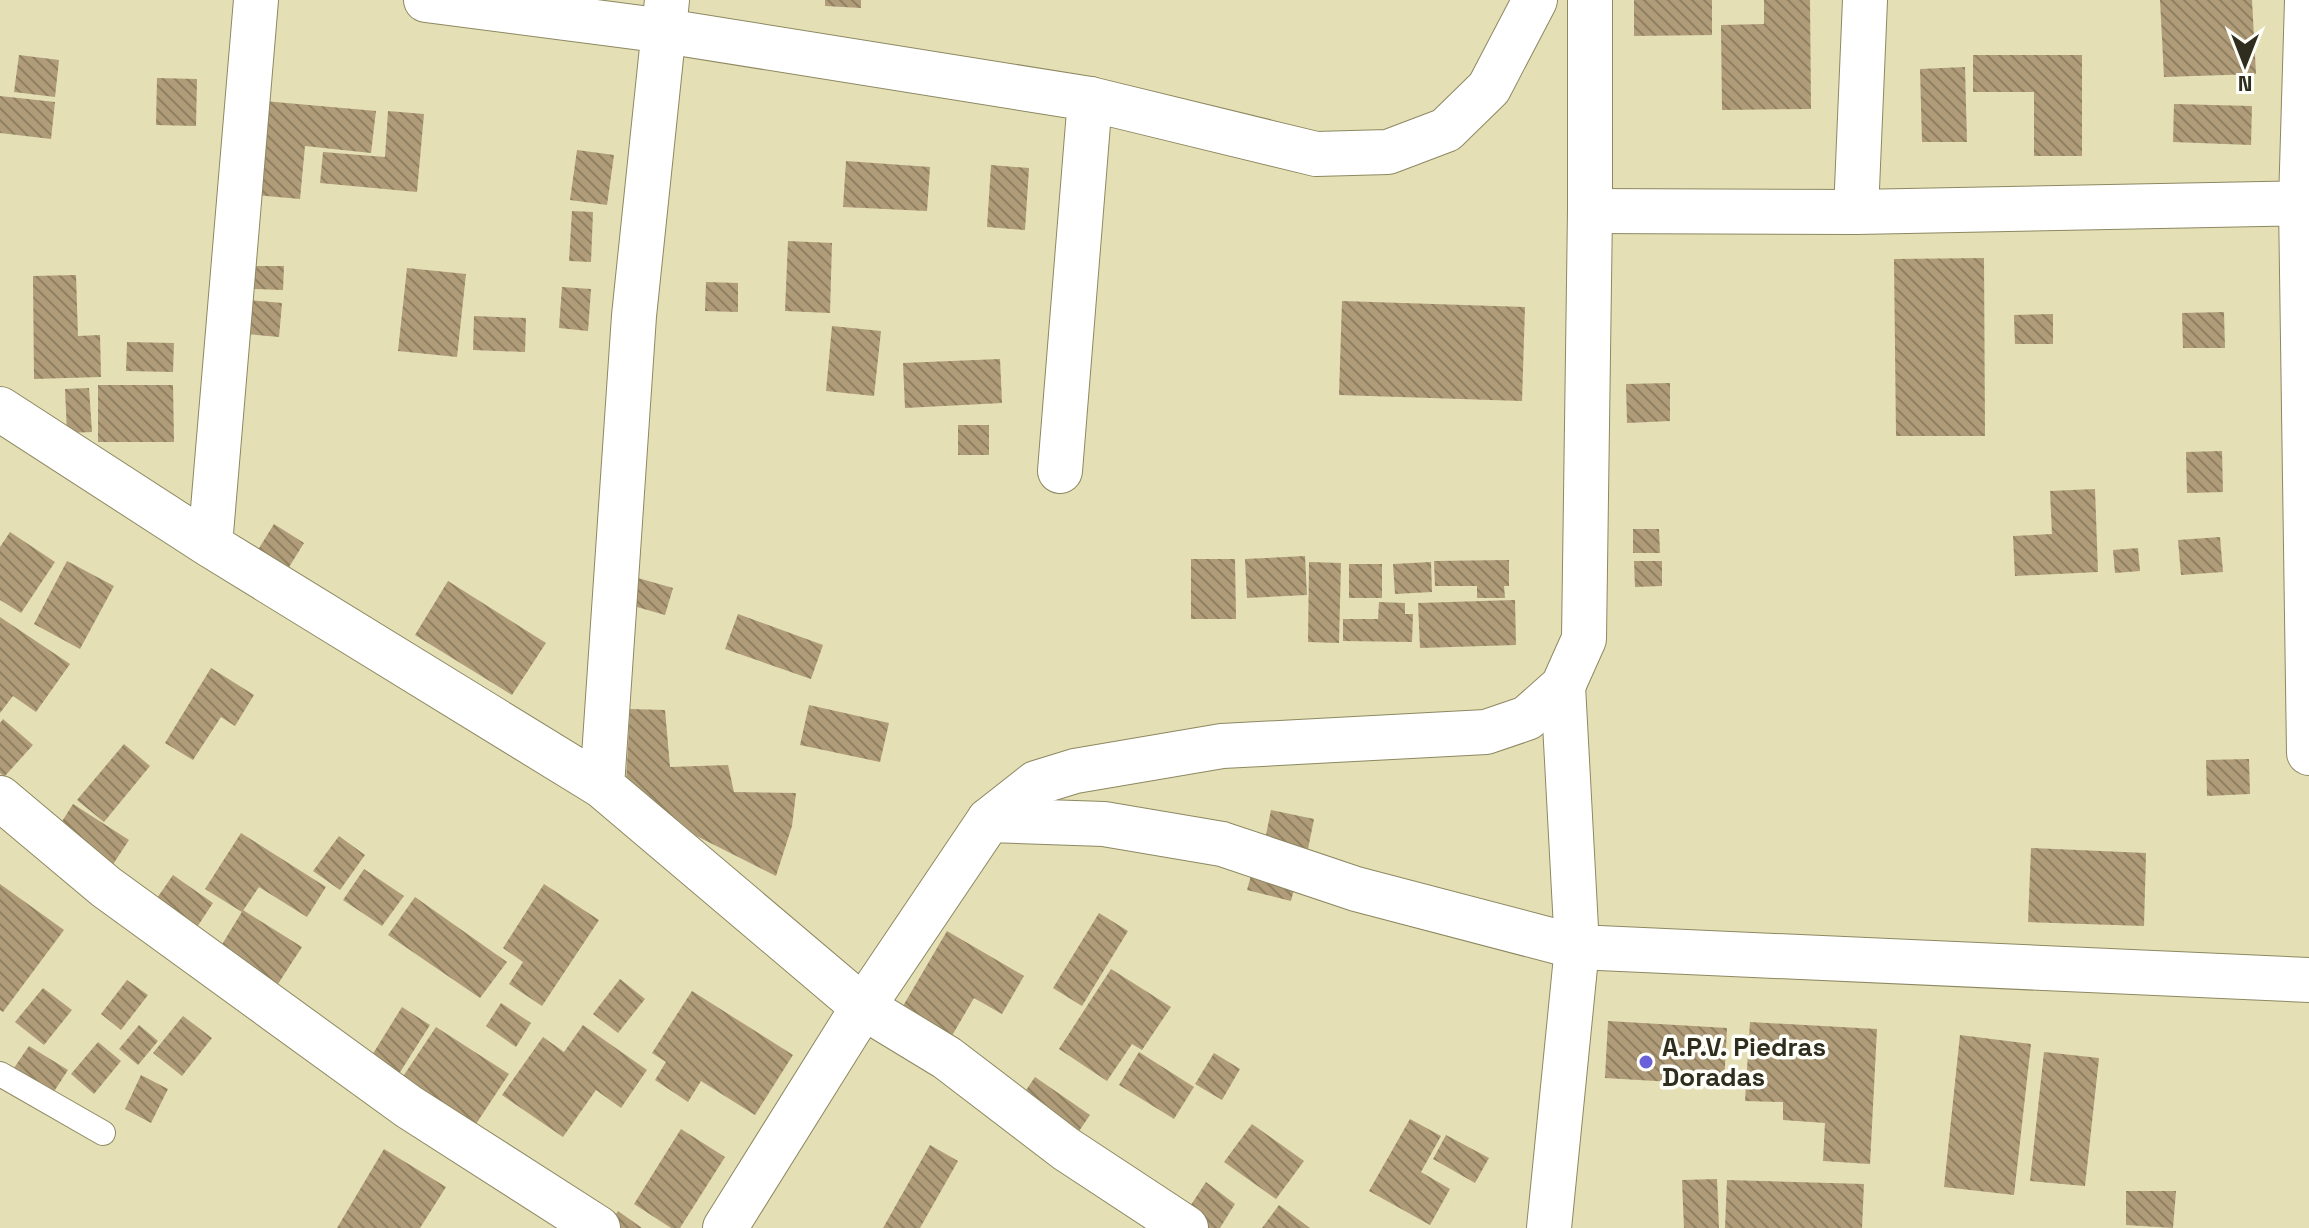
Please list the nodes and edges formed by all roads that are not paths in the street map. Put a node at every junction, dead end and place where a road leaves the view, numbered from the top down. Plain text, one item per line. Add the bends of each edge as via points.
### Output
1 (256, 0) edge
2 (426, 0) edge
3 (1535, 0) edge
4 (1590, 0) edge
5 (1865, 0) edge
6 (2307, 0) edge
7 (666, 15) edge
8 (1090, 99) junction
9 (2305, 203) edge
10 (1590, 211) junction
11 (1856, 212) junction
12 (0, 409) edge
13 (1060, 471) dead end
14 (210, 545) junction
15 (1563, 686) junction
16 (2309, 753) edge
17 (602, 786) junction
18 (0, 798) edge
19 (989, 820) junction
20 (1577, 947) junction
21 (2309, 980) edge
22 (863, 1007) junction
23 (0, 1074) edge
24 (103, 1133) dead end
25 (598, 1228) edge
26 (725, 1228) edge
27 (1186, 1228) edge
28 (1549, 1228) edge

1 - 14 street
2 - 7 street
3 - 8 street via 1489,88 1446,130 1388,152 1316,154
4 - 10 street
5 - 11 street
6 - 9 street
7 - 8 street
7 - 17 street via 634,316
8 - 13 street
9 - 11 street
9 - 16 street
10 - 11 street
10 - 15 street via 1584,639
12 - 14 street
14 - 17 street
15 - 19 street via 1527,718 1486,732 1222,746 1075,771 1036,783
15 - 20 street
17 - 22 street
18 - 25 street via 106,887 397,1098
19 - 20 street via 1104,824 1222,844 1356,889
19 - 22 street
20 - 21 street
20 - 28 street
22 - 26 street
22 - 27 street via 947,1058 1066,1149
23 - 24 lane

